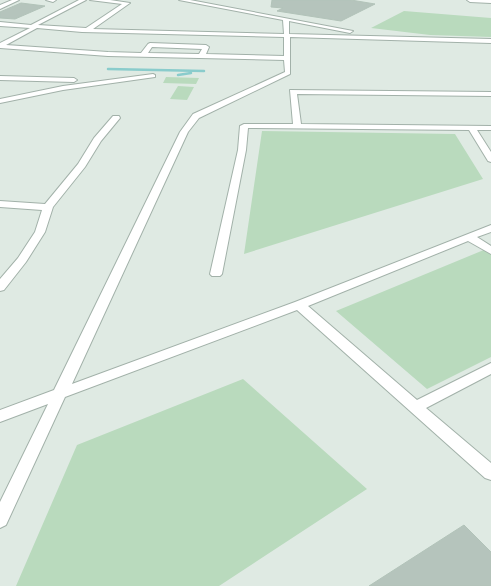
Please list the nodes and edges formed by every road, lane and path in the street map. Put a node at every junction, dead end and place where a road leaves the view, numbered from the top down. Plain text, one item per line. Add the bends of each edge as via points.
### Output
1 (16, 0) edge
2 (49, 0) edge
3 (53, 0) edge
4 (83, 0) edge
5 (93, 0) edge
6 (182, 0) edge
7 (206, 0) edge
8 (470, 0) edge
9 (480, 0) edge
10 (216, 1) edge
11 (491, 1) edge
12 (0, 7) edge
13 (250, 13) junction
14 (286, 20) junction
15 (0, 24) edge
16 (33, 27) junction
17 (87, 30) junction
18 (286, 36) junction
19 (390, 38) junction
20 (491, 41) edge
21 (0, 45) edge
22 (15, 48) junction
23 (5, 54) dead end
24 (143, 55) junction
25 (201, 58) junction
26 (287, 58) junction
27 (153, 76) dead end
28 (0, 78) edge
29 (74, 80) dead end
30 (491, 94) edge
31 (0, 101) edge
32 (116, 118) dead end
33 (297, 126) junction
34 (472, 128) junction
35 (491, 128) edge
36 (491, 159) edge
37 (0, 204) edge
38 (48, 207) junction
39 (491, 228) edge
40 (468, 237) junction
41 (491, 251) edge
42 (216, 274) dead end
43 (0, 287) edge
44 (299, 305) junction
45 (491, 368) edge
46 (59, 393) junction
47 (415, 407) junction
48 (0, 416) edge
49 (491, 473) edge
50 (0, 520) edge

1 - 12 street
2 - 3 street
4 - 16 street
5 - 17 street via 127,3
6 - 13 street
7 - 10 street
8 - 9 street
9 - 11 street
10 - 13 street via 245,8
13 - 14 street
14 - 18 street
14 - 19 street
15 - 16 street
16 - 17 street
16 - 21 street
17 - 18 street
18 - 19 street
18 - 26 street
19 - 20 street
21 - 22 street
22 - 23 street
22 - 24 street
24 - 25 street
24 - 25 street via 150,45 206,47
25 - 26 street
26 - 46 street via 288,73 196,116 184,132
27 - 31 street via 63,88
28 - 29 street
30 - 33 street via 293,92
32 - 38 street
33 - 34 street
33 - 42 street via 244,126 242,150
34 - 35 street
34 - 36 street
37 - 38 street
38 - 43 street via 40,232
39 - 40 street
40 - 41 street
40 - 44 street
44 - 46 street
44 - 47 street
45 - 47 street
46 - 48 street
46 - 50 street
47 - 49 street

